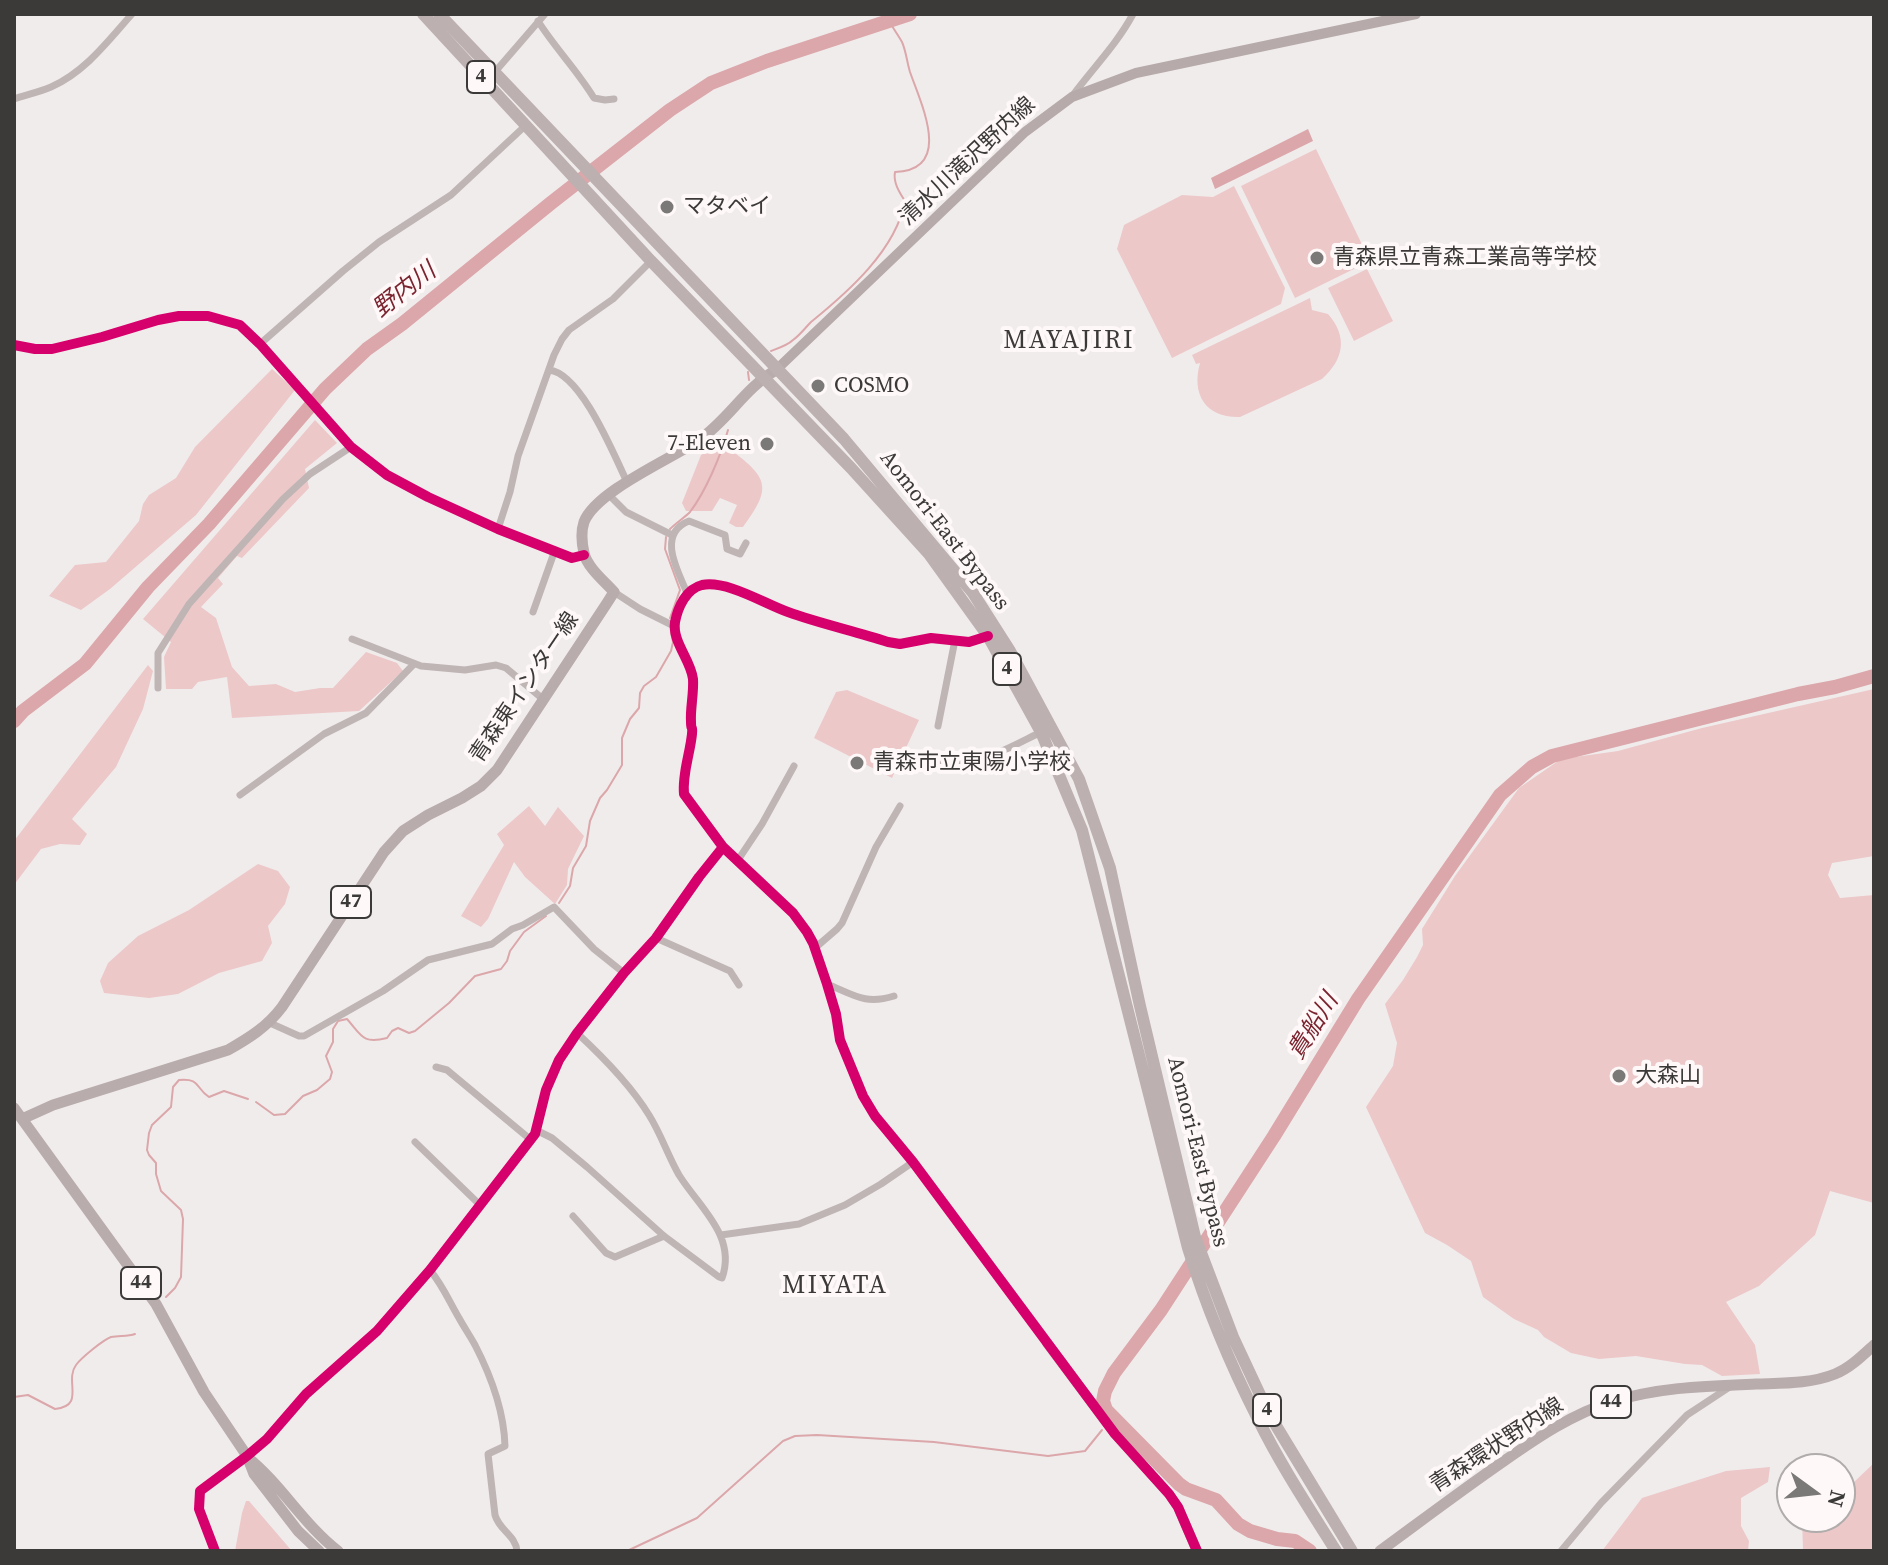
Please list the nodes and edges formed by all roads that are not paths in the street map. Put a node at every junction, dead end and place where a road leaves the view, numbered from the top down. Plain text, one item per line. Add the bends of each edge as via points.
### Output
1 (132, 14) edge
2 (423, 14) edge
3 (439, 14) edge
4 (1133, 14) edge
5 (1416, 14) edge
6 (541, 16) edge
7 (494, 73) junction
8 (1072, 97) junction
9 (14, 99) edge
10 (614, 99) dead end
11 (525, 126) junction
12 (651, 261) junction
13 (260, 344) junction
14 (14, 345) edge
15 (549, 370) junction
16 (776, 370) junction
17 (764, 377) junction
18 (351, 447) junction
19 (627, 482) junction
20 (610, 496) junction
21 (498, 529) junction
22 (672, 535) junction
23 (746, 543) dead end
24 (555, 550) junction
25 (584, 555) junction
26 (614, 592) junction
27 (687, 593) junction
28 (533, 612) dead end
29 (674, 626) junction
30 (988, 636) junction
31 (352, 639) dead end
32 (955, 640) junction
33 (414, 664) junction
34 (158, 688) dead end
35 (544, 700) junction
36 (938, 726) dead end
37 (1041, 732) junction
38 (916, 758) dead end
39 (794, 766) dead end
40 (240, 795) dead end
41 (900, 806) dead end
42 (723, 847) junction
43 (738, 860) junction
44 (656, 938) junction
45 (815, 948) junction
46 (624, 973) junction
47 (827, 984) junction
48 (739, 985) dead end
49 (894, 996) dead end
50 (270, 1023) junction
51 (577, 1033) junction
52 (436, 1067) dead end
53 (14, 1108) edge
54 (18, 1121) edge
55 (536, 1130) junction
56 (531, 1140) junction
57 (415, 1142) dead end
58 (913, 1162) junction
59 (480, 1205) junction
60 (573, 1216) dead end
61 (721, 1235) junction
62 (664, 1236) junction
63 (1191, 1242) junction
64 (1199, 1264) junction
65 (430, 1270) junction
66 (1047, 1343) joint
67 (1874, 1345) edge
68 (1733, 1385) junction
69 (247, 1456) junction
70 (215, 1551) edge
71 (319, 1551) edge
72 (338, 1551) edge
73 (517, 1551) edge
74 (1197, 1551) edge
75 (1336, 1551) edge
76 (1352, 1551) edge
77 (1380, 1551) edge
78 (1561, 1551) edge

1 - 9 street via 72,75
2 - 11 highway, Aomori-East Bypass / 4
3 - 7 highway, Aomori-East Bypass / 4
4 - 8 street
5 - 8 main road, 清水川滝沢野内線 via 1136,73
6 - 7 street
6 - 10 street via 548,36 594,98
7 - 16 highway, Aomori-East Bypass / 4
8 - 16 main road, 清水川滝沢野内線 via 1025,132
11 - 12 highway, Aomori-East Bypass / 4
11 - 13 street via 451,195 371,248
12 - 15 street via 613,299 569,330
12 - 17 highway, Aomori-East Bypass / 4
13 - 14 street via 240,325 195,315 52,349
13 - 18 street
15 - 19 street via 569,379 584,398
15 - 21 street
16 - 17 main road
16 - 63 highway, Aomori-East Bypass / 4 via 844,439 973,593 1079,779 1110,868
17 - 19 main road via 698,441
17 - 30 highway, Aomori-East Bypass / 4 via 929,554
18 - 21 street via 387,475
18 - 34 street via 283,499 189,604 158,653
19 - 20 main road
20 - 22 street via 626,512
20 - 25 main road via 584,523
21 - 24 street
22 - 23 street via 689,521 725,535 727,549 740,554
22 - 27 street via 672,557
24 - 25 street via 572,558
24 - 28 street
25 - 26 main road
26 - 29 street
26 - 35 main road, 青森東インター線 / 47
27 - 29 street
27 - 32 street via 711,584 888,642
29 - 42 street via 693,680 684,794
30 - 32 street
30 - 37 highway, Aomori-East Bypass / 4
31 - 33 street
32 - 36 street
33 - 35 street via 465,670 496,665
33 - 40 street via 366,713 324,734
35 - 50 main road, 青森東インター線 / 47 via 481,786 403,831 384,852
37 - 38 street via 963,763
37 - 63 highway, Aomori-East Bypass / 4 via 1082,830
39 - 43 street
41 - 45 street via 842,923
42 - 43 street
42 - 44 street
43 - 45 street via 793,913
44 - 46 street
44 - 48 street via 730,971
45 - 47 street
46 - 50 street via 554,907 492,944 428,960 304,1036
46 - 51 street
47 - 49 street via 867,1000
47 - 58 street via 840,1040 863,1096
50 - 54 main road, 青森東インター線 / 47 via 228,1050
51 - 55 street via 552,1075
51 - 61 street via 642,1104 677,1172
52 - 56 street via 447,1070
53 - 54 main road, 44
54 - 69 main road, 44 via 156,1304 204,1392
55 - 56 street
55 - 62 street via 552,1138
56 - 59 street
57 - 59 street
58 - 61 street via 845,1205 799,1224
58 - 66 street
59 - 65 street
60 - 62 street via 615,1257
61 - 62 street via 722,1278
63 - 64 highway, Aomori-East Bypass / 4
64 - 75 highway, Aomori-East Bypass / 4 via 1224,1346 1258,1420
64 - 76 highway, Aomori-East Bypass / 4 via 1269,1414
65 - 69 street via 377,1331
65 - 73 street via 492,1383 505,1446 488,1454 495,1515
66 - 74 main road via 1115,1434 1169,1494
67 - 68 main road, 青森環状野内線 / 44 via 1848,1367 1816,1380
68 - 77 main road, 青森環状野内線 / 44 via 1661,1389 1609,1402 1567,1421
68 - 78 street via 1687,1415
69 - 70 street via 200,1491 199,1509
69 - 71 main road, 44 via 254,1474
69 - 72 main road, 44

